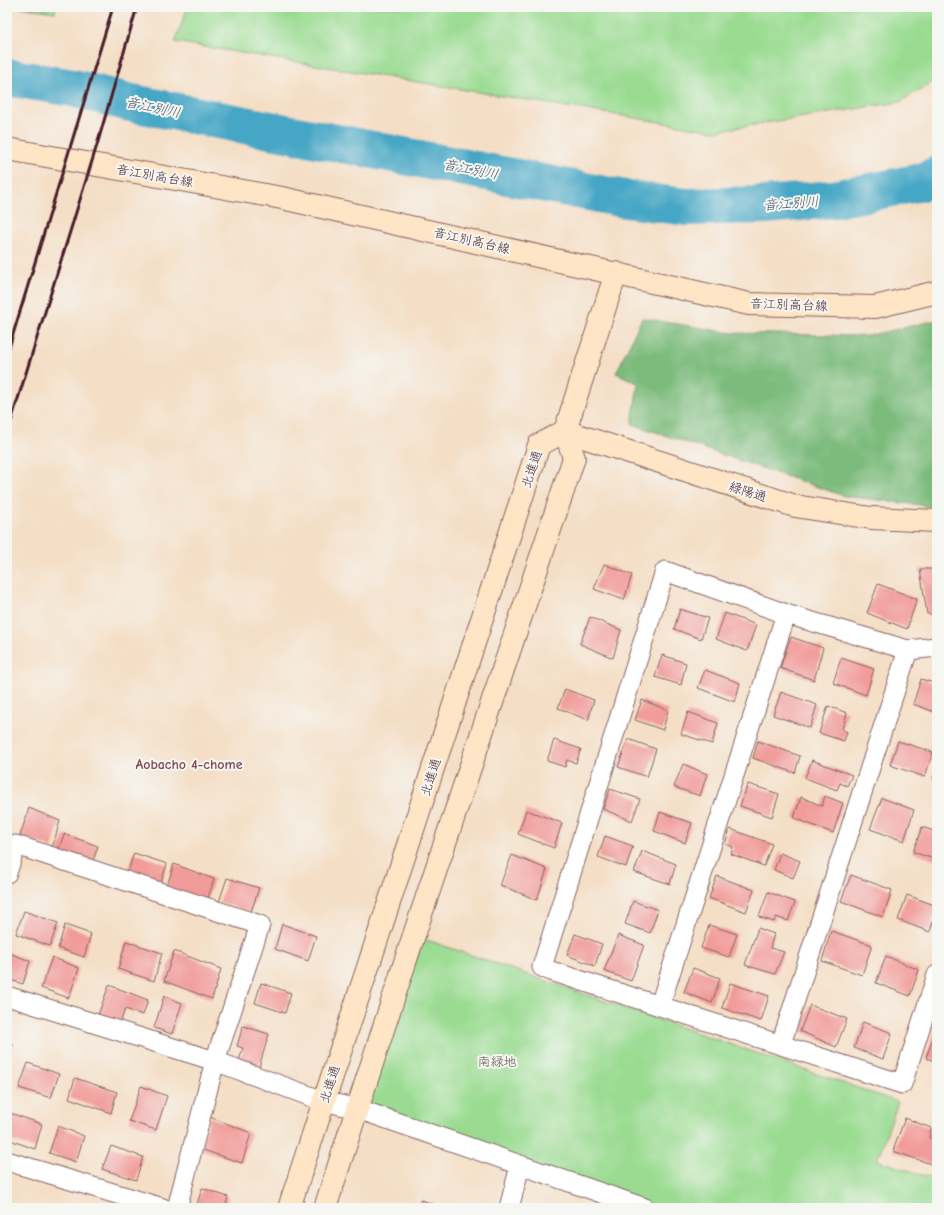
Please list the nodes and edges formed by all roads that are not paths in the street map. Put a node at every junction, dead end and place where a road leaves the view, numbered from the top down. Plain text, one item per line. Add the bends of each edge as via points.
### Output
1 (7, 149) edge
2 (616, 273) junction
3 (937, 292) edge
4 (565, 431) junction
5 (937, 521) edge
6 (786, 614) junction
7 (937, 647) edge
8 (908, 650) junction
9 (7, 873) edge
10 (937, 975) edge
11 (7, 996) edge
12 (660, 1005) junction
13 (781, 1044) junction
14 (215, 1061) junction
15 (323, 1101) junction
16 (358, 1109) junction
17 (7, 1161) edge
18 (520, 1166) junction
19 (642, 1207) edge
20 (163, 1208) edge
21 (177, 1208) edge
22 (289, 1208) edge
23 (325, 1208) edge
24 (508, 1208) edge

1 - 2 street, 音江別高台線 via 282,198
2 - 3 street, 音江別高台線 via 749,304 875,307
2 - 4 street
4 - 5 street, 緑陽通 via 795,506 871,518
4 - 15 street, 北進通 via 539,445
4 - 16 street via 574,458
6 - 8 street
6 - 12 street
6 - 12 street via 665,571 542,966
7 - 8 street
8 - 13 street
9 - 14 street via 16,845 260,925
10 - 13 street via 902,1084
11 - 14 street
12 - 13 street
14 - 15 street
14 - 21 street
15 - 16 street
15 - 22 street, 北進通
16 - 18 street
16 - 23 street
17 - 20 street
18 - 19 street
18 - 24 street

